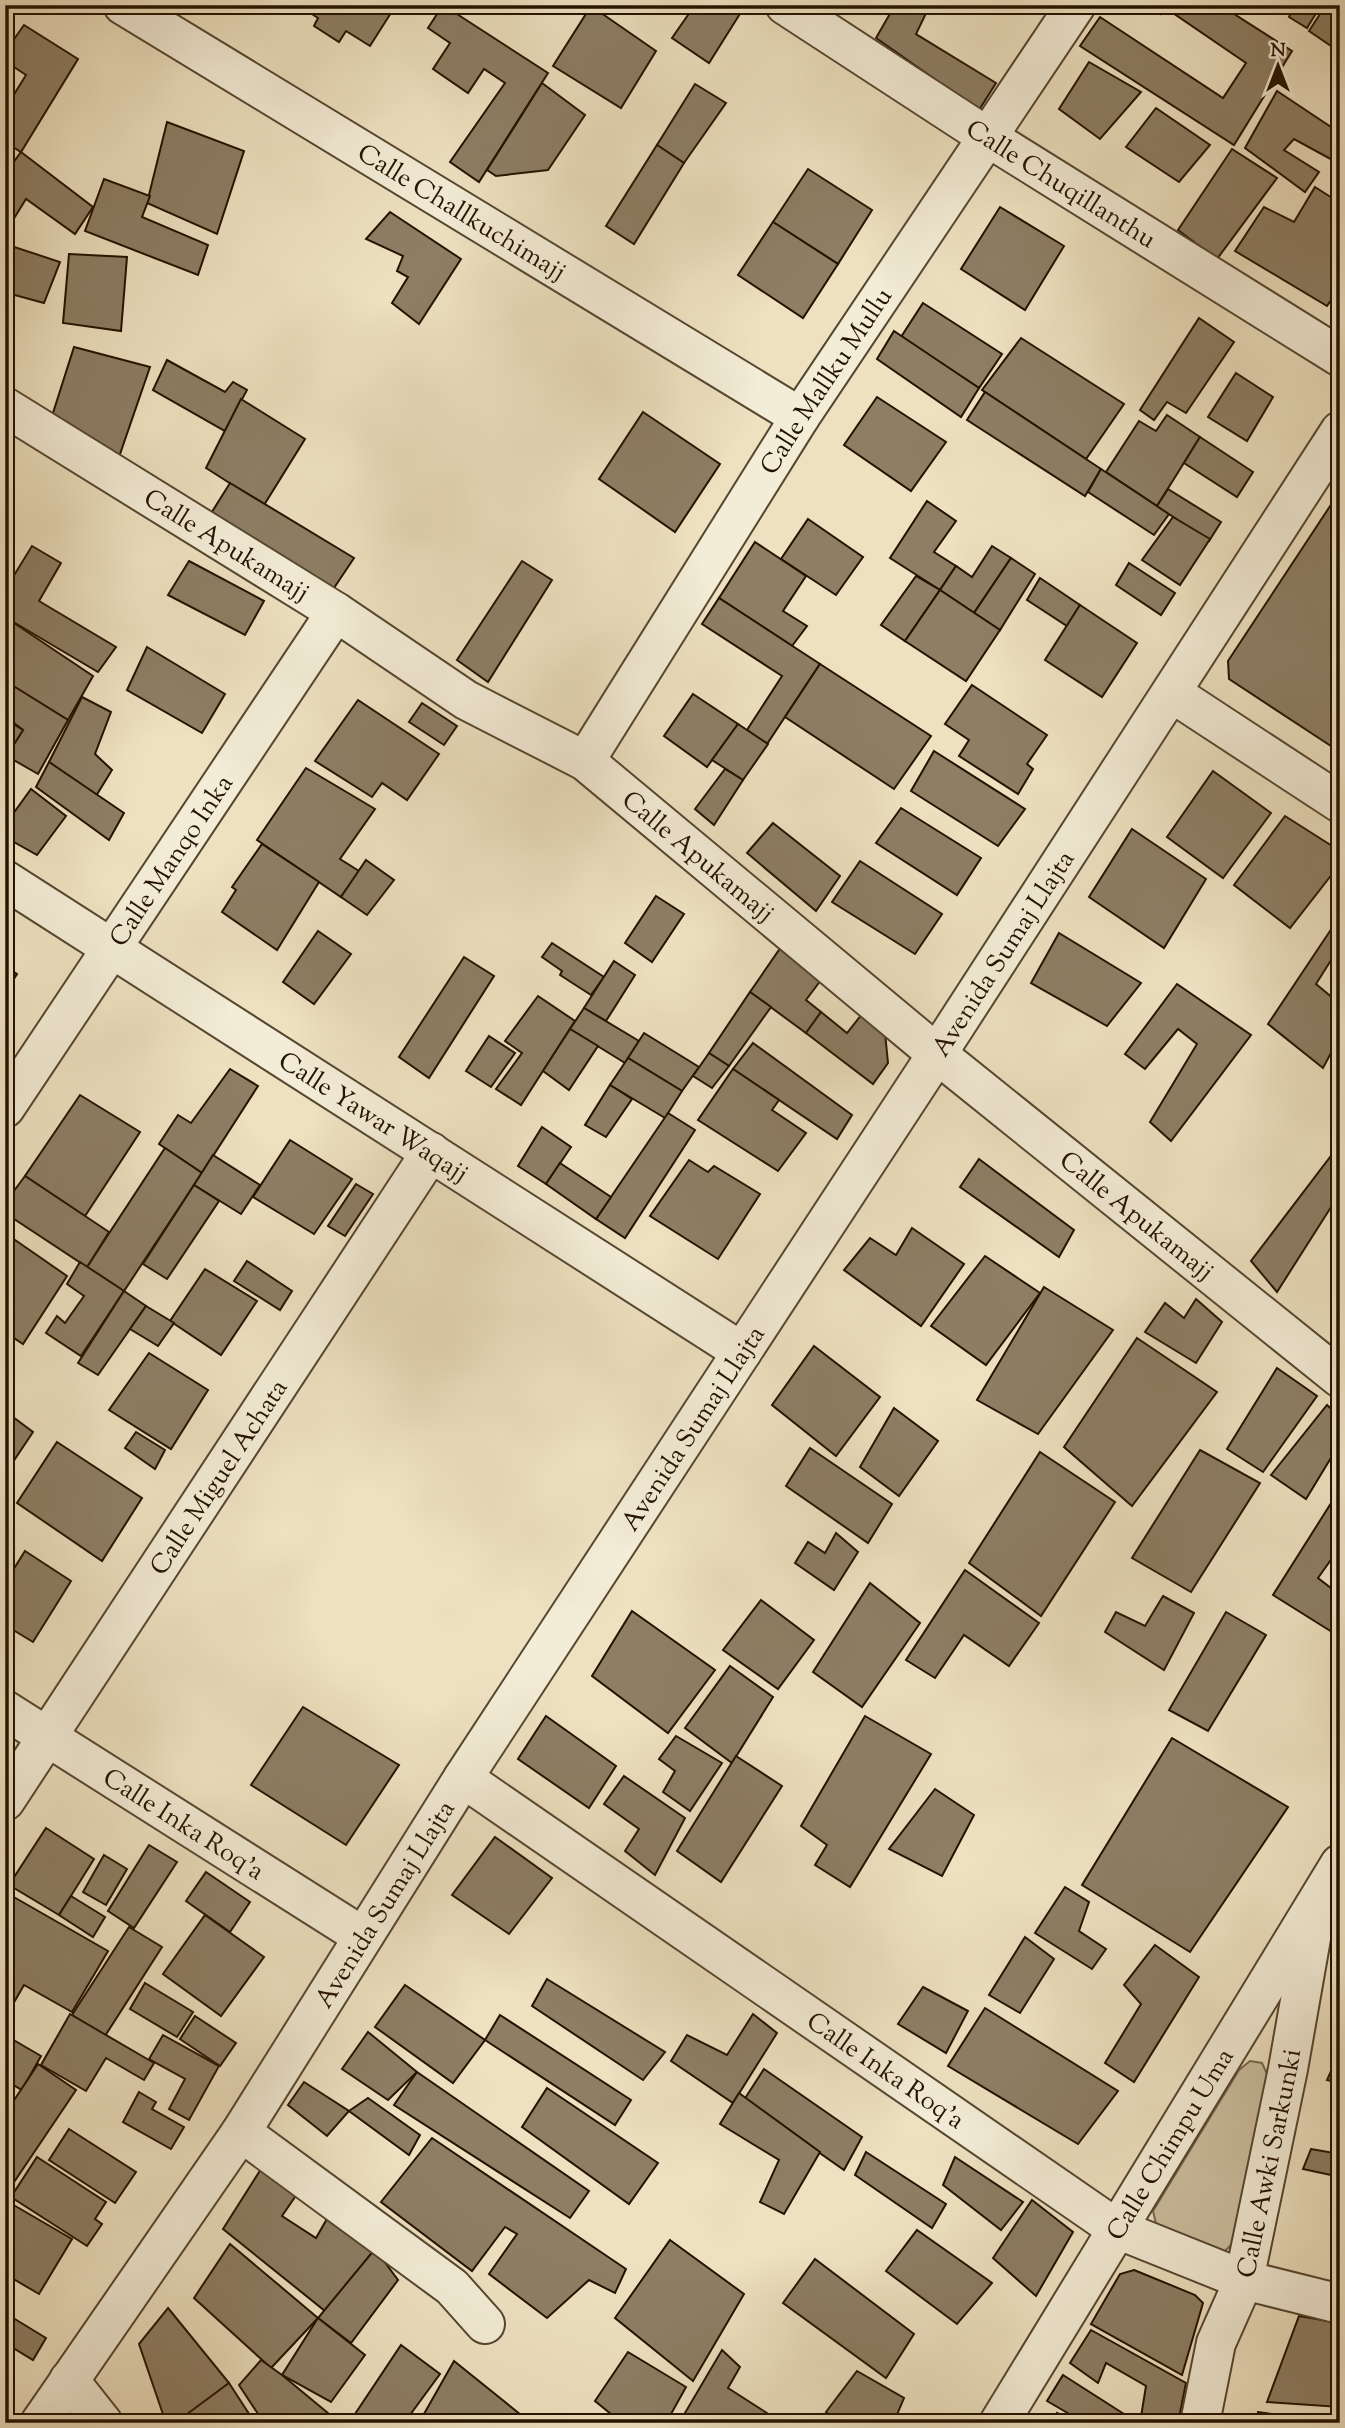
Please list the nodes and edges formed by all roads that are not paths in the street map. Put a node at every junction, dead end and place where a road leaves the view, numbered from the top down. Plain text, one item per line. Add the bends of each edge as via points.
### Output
1 (123, 5) edge
2 (785, 5) edge
3 (1076, 5) edge
4 (989, 138) junction
5 (1340, 357) edge
6 (5, 407) edge
7 (800, 417) junction
8 (1340, 431) edge
9 (336, 612) junction
10 (1172, 693) junction
11 (584, 761) junction
12 (1340, 803) edge
13 (5, 880) edge
14 (114, 948) junction
15 (937, 1054) junction
16 (5, 1108) edge
17 (431, 1152) junction
18 (742, 1352) junction
19 (1340, 1378) edge
20 (5, 1710) edge
21 (48, 1737) junction
22 (463, 1778) junction
23 (5, 1801) edge
24 (1340, 1864) edge
25 (1318, 1900) junction
26 (362, 1936) junction
27 (1227, 2051) junction
28 (1288, 2069) junction
29 (241, 2133) junction
30 (1117, 2229) junction
31 (1244, 2280) junction
32 (1340, 2304) edge
33 (485, 2324) dead end
34 (69, 2380) junction
35 (40, 2423) edge
36 (103, 2423) edge
37 (999, 2423) edge
38 (1200, 2423) edge

1 - 7 street, Calle Challkuchimajj
2 - 4 street, Calle Chuqillanthu
3 - 4 street, Calle Mallku Mullu
4 - 5 street, Calle Chuqillanthu
4 - 7 street, Calle Mallku Mullu
6 - 9 street, Calle Apukamajj
7 - 11 street, Calle Mallku Mullu
8 - 10 street, Avenida Sumaj Llajta
9 - 11 street, Calle Apukamajj via 466,700
9 - 14 street, Calle Manqo Inka
10 - 12 street
10 - 15 street, Avenida Sumaj Llajta
11 - 15 street, Calle Apukamajj
13 - 14 street, Calle Yawar Waqajj
14 - 16 street, Calle Manqo Inka
14 - 17 street, Calle Yawar Waqajj
15 - 18 street, Avenida Sumaj Llajta
15 - 19 street, Calle Apukamajj
17 - 18 street, Calle Yawar Waqajj
17 - 21 street, Calle Miguel Achata
18 - 22 street, Avenida Sumaj Llajta
20 - 21 street, Calle Inka Roq'a
21 - 23 street, Calle Miguel Achata
21 - 26 street, Calle Inka Roq'a
22 - 26 street, Avenida Sumaj Llajta
22 - 30 street, Calle Inka Roq'a
24 - 25 street, Calle Chimpu Uma
25 - 27 street, Calle Chimpu Uma
25 - 28 street, Calle Awki Sarkunki
26 - 29 street, Avenida Sumaj Llajta
27 - 28 street via 1244,2043 1262,2044 1278,2053
27 - 30 street, Calle Chimpu Uma
28 - 31 street, Calle Awki Sarkunki
29 - 33 street via 452,2287
29 - 34 street, Avenida Sumaj Llajta
30 - 31 street, Calle Inka Roq'a
30 - 37 street, Calle Chimpu Uma
31 - 32 street, Calle Inka Roq'a
31 - 38 street, Calle Awki Sarkunki via 1216,2343
34 - 35 street, Avenida Sumaj Llajta
34 - 36 street

